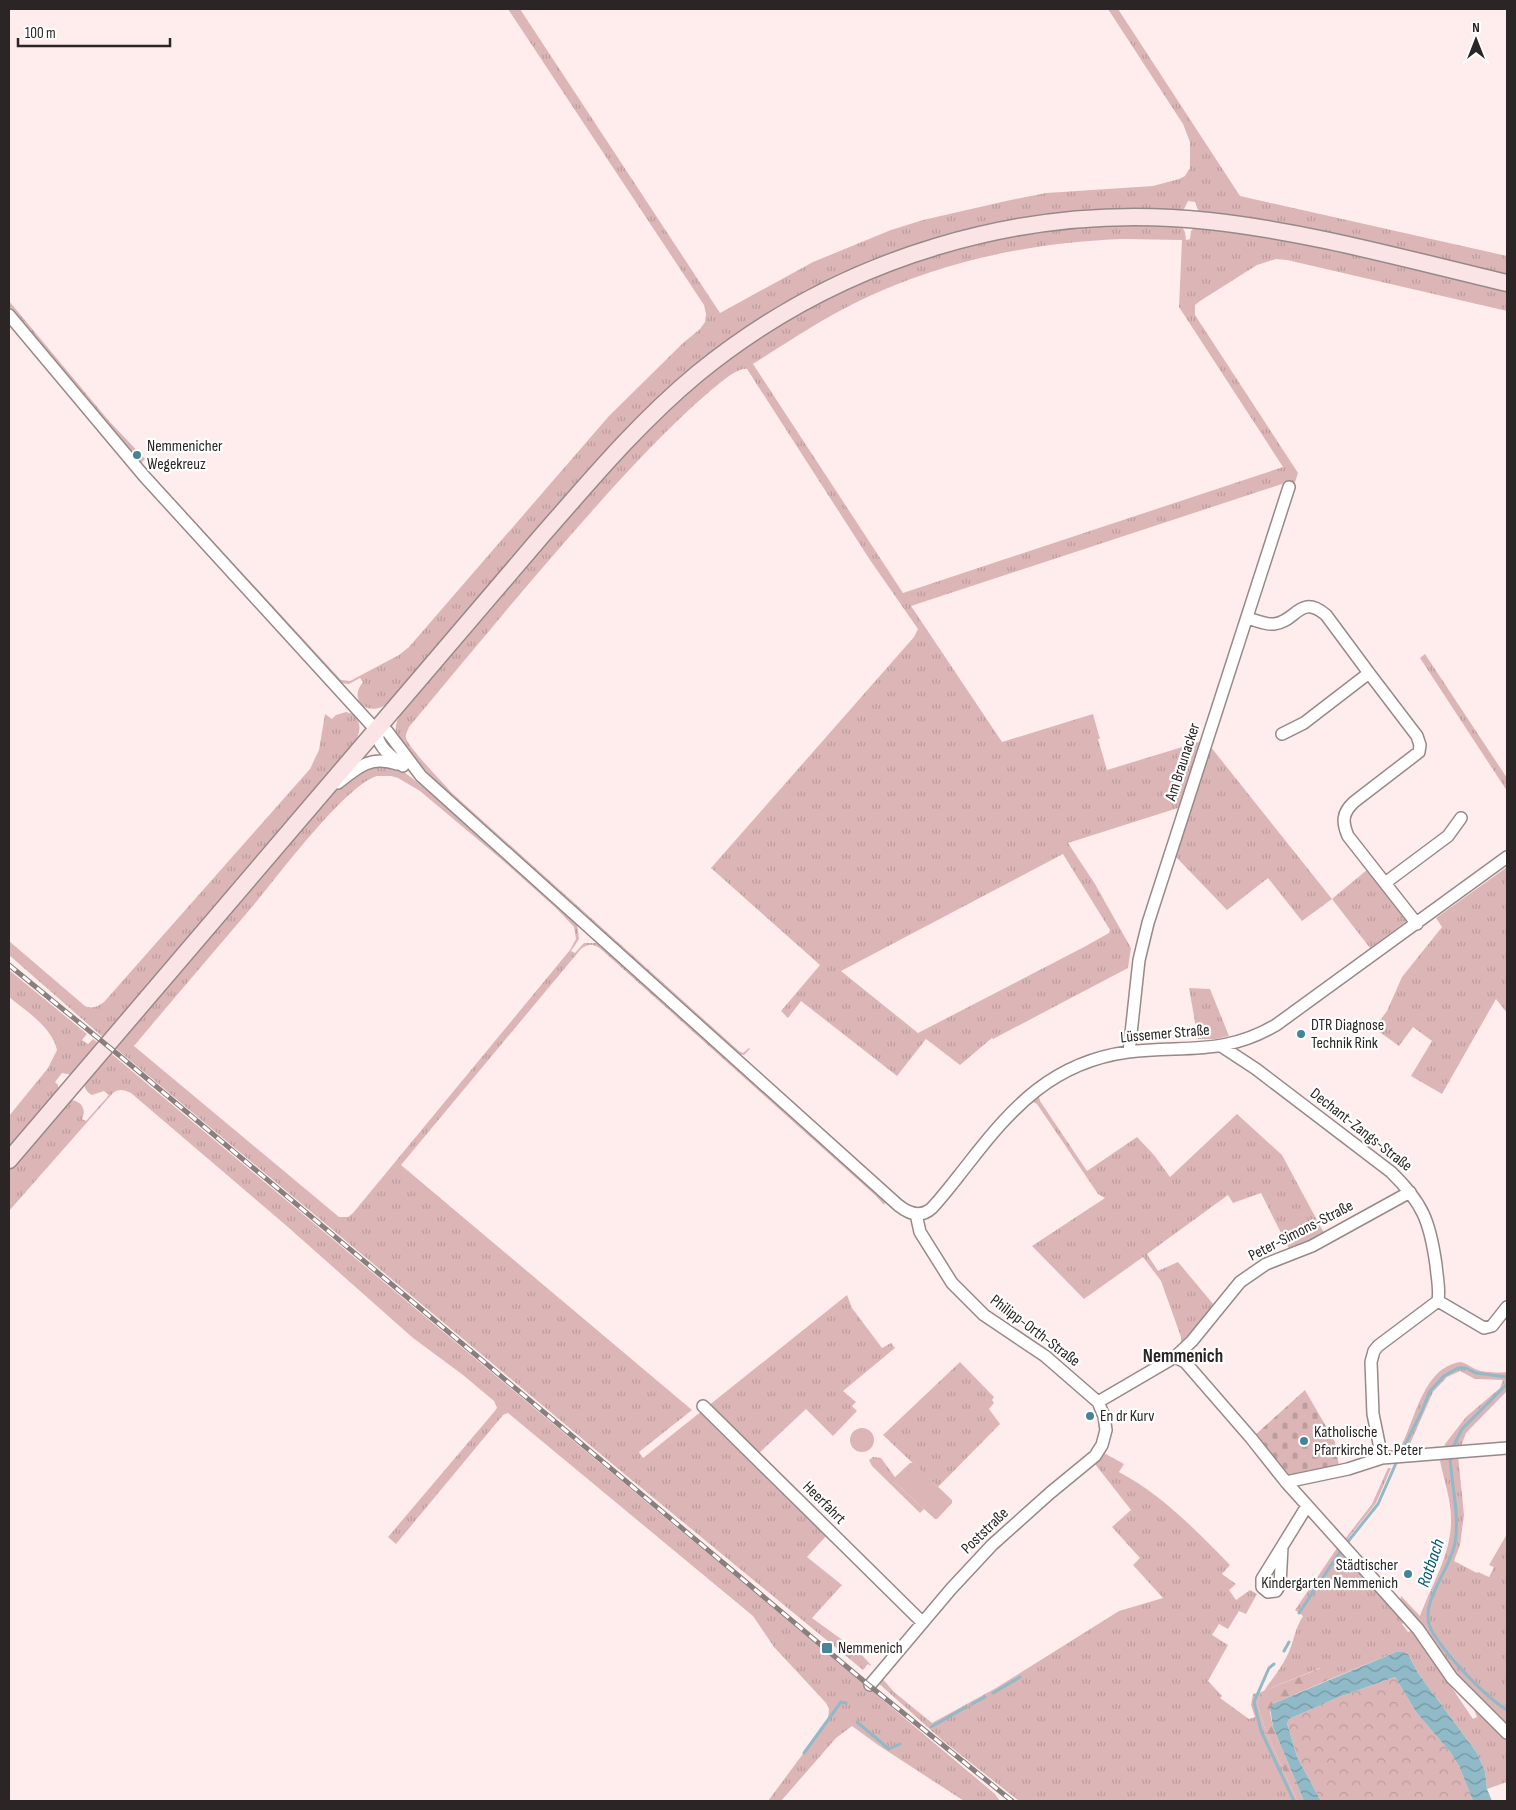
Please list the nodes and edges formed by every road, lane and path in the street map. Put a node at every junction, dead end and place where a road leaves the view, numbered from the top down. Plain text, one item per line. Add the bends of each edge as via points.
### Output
1 (1507, 283) edge
2 (9, 315) edge
3 (1289, 487) dead end
4 (1247, 618) junction
5 (1369, 673) junction
6 (376, 730) junction
7 (1282, 734) dead end
8 (403, 766) junction
9 (421, 776) junction
10 (318, 798) junction
11 (1461, 818) dead end
12 (1507, 857) edge
13 (1385, 883) junction
14 (1416, 924) junction
15 (1221, 1046) junction
16 (1129, 1052) junction
17 (9, 1160) edge
18 (1410, 1192) junction
19 (916, 1214) junction
20 (1438, 1301) junction
21 (1507, 1306) edge
22 (1175, 1357) junction
23 (1098, 1402) junction
24 (703, 1406) dead end
25 (1507, 1448) edge
26 (1382, 1458) junction
27 (1286, 1482) junction
28 (1308, 1506) junction
29 (1282, 1547) dead end
30 (922, 1622) junction
31 (870, 1685) dead end
32 (1507, 1733) edge

1 - 6 street via 1291,234 1208,221 1137,217 1072,220 990,232 930,248 869,270 804,301 758,330 698,374 656,411 582,490
2 - 6 street via 144,476
3 - 4 street, Am Braunacker
4 - 5 street via 1272,624 1279,623 1300,608 1318,610 1326,615
4 - 16 street, Am Braunacker via 1148,923 1138,960
5 - 7 street via 1304,724
5 - 13 street via 1417,736 1420,745 1416,754 1354,802 1343,817 1348,836
6 - 8 street via 377,741
6 - 9 street via 387,731
6 - 10 street
8 - 9 street
8 - 10 street via 386,761 366,763
9 - 19 street via 898,1205
10 - 17 street
11 - 13 street via 1448,836
12 - 14 street, Lüssemer Straße
13 - 14 street
14 - 15 street, Lüssemer Straße via 1276,1025 1246,1040
15 - 16 street, Lüssemer Straße
15 - 18 street, Dechant-Zangs-Straße via 1383,1166
16 - 19 street, Lüssemer Straße via 1079,1065 1032,1093 1008,1115 932,1208 926,1213
18 - 20 street, Dechant-Zangs-Straße via 1419,1204 1430,1231
18 - 22 street, Peter-Simons-Straße via 1312,1246 1266,1264 1240,1282
19 - 23 street, Philipp-Orth-Straße via 920,1232 952,1283 984,1315 1045,1356
20 - 21 street via 1484,1328 1492,1326
20 - 26 street via 1372,1354 1373,1414
22 - 23 street
22 - 27 street via 1189,1365
23 - 30 street, Poststraße via 1106,1425 1104,1440 1097,1454 1004,1533
24 - 30 street, Heerfahrt
25 - 26 street
26 - 27 street
27 - 28 street
28 - 29 street
28 - 32 street via 1418,1630 1452,1678
30 - 31 street, Poststraße

